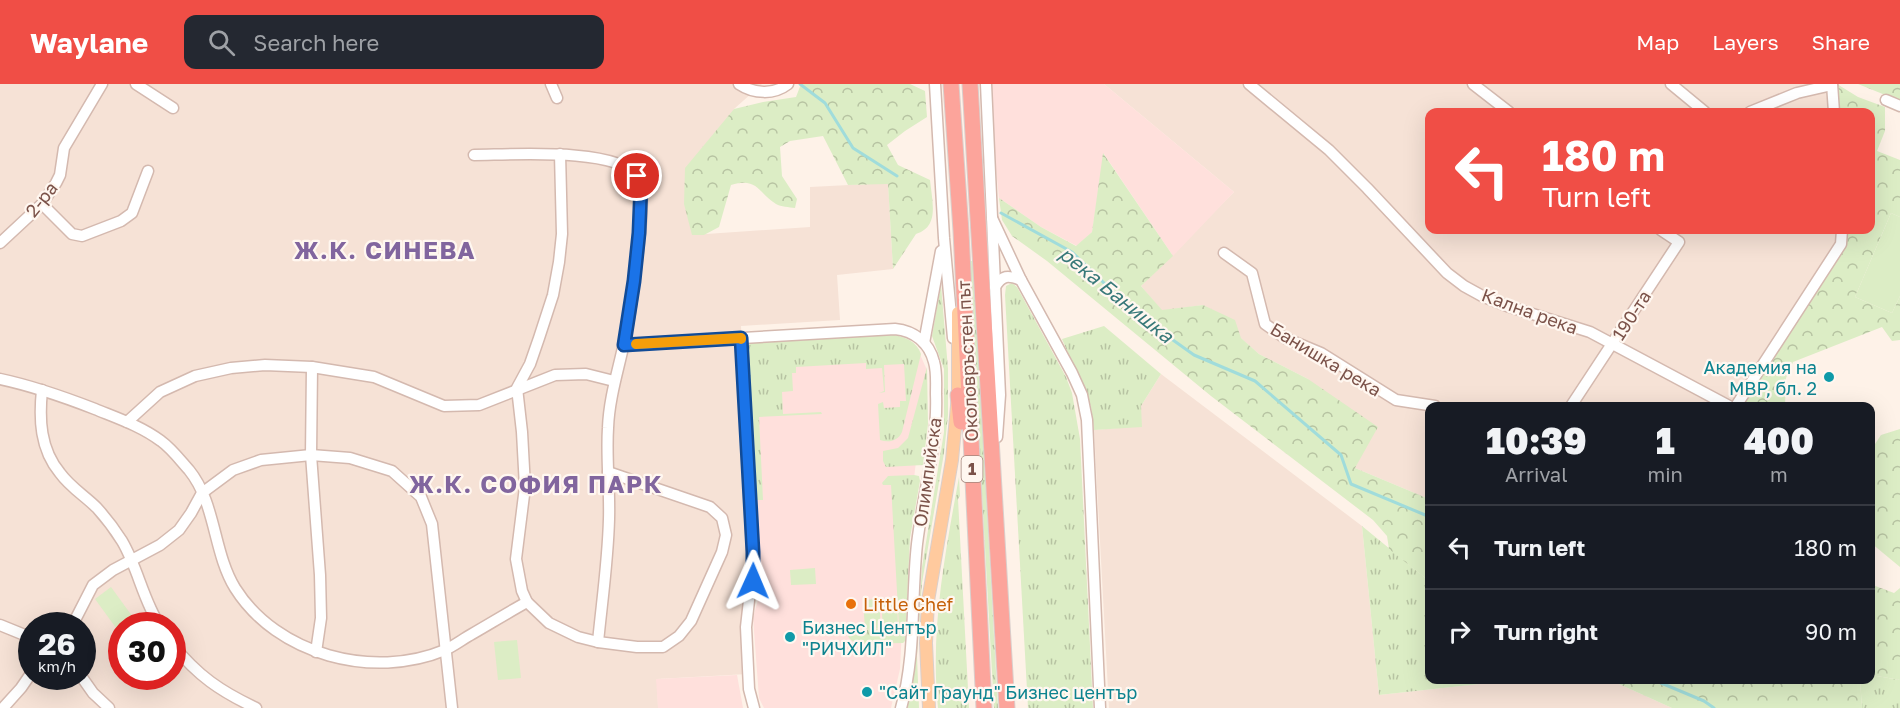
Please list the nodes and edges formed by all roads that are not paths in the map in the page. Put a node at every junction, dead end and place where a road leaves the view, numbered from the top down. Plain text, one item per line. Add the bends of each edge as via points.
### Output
1 (102, 84) edge
2 (136, 84) edge
3 (551, 84) edge
4 (738, 84) edge
5 (788, 84) edge
6 (951, 84) edge
7 (970, 84) edge
8 (986, 84) edge
9 (1249, 84) edge
10 (1473, 84) edge
11 (1671, 84) edge
12 (1832, 84) edge
13 (932, 85) edge
14 (557, 98) dead end
15 (1886, 100) dead end
16 (1900, 106) edge
17 (172, 108) dead end
18 (1504, 108) edge
19 (1700, 108) edge
20 (1760, 108) edge
21 (1834, 108) edge
22 (560, 154) junction
23 (474, 155) dead end
24 (148, 171) dead end
25 (42, 204) junction
26 (992, 218) junction
27 (961, 231) junction
28 (1667, 234) edge
29 (1842, 234) edge
30 (944, 238) junction
31 (0, 243) edge
32 (1224, 253) dead end
33 (1021, 280) junction
34 (995, 287) junction
35 (741, 338) junction
36 (924, 343) junction
37 (1613, 344) junction
38 (624, 345) junction
39 (312, 367) junction
40 (957, 375) junction
41 (0, 379) edge
42 (614, 381) junction
43 (517, 388) junction
44 (42, 390) junction
45 (958, 395) junction
46 (1574, 402) edge
47 (1722, 402) edge
48 (1739, 402) edge
49 (1425, 404) edge
50 (127, 422) junction
51 (311, 455) junction
52 (608, 472) junction
53 (993, 489) junction
54 (202, 493) junction
55 (130, 560) junction
56 (977, 574) junction
57 (527, 602) junction
58 (80, 612) edge
59 (152, 612) edge
60 (0, 624) edge
61 (18, 632) edge
62 (598, 642) junction
63 (445, 650) junction
64 (1004, 650) junction
65 (316, 652) junction
66 (186, 662) edge
67 (19, 690) edge
68 (91, 690) edge
69 (3, 708) edge
70 (109, 708) edge
71 (256, 708) edge
72 (452, 708) edge
73 (754, 708) edge
74 (901, 708) edge
75 (929, 708) edge
76 (984, 708) edge
77 (1007, 708) edge
78 (1015, 708) edge
79 (1101, 708) edge

1 - 25 street, 2-ра via 64,148 60,175
2 - 17 street
3 - 14 street
4 - 5 street via 753,91 769,92
6 - 27 highway, Околовръстен път / 1
7 - 53 highway, Околовръстен път / 1
8 - 26 street
9 - 37 street, Кална река via 1329,150 1464,286 1499,303 1590,332
10 - 18 street
11 - 19 street
12 - 20 street
12 - 21 street
13 - 30 street
15 - 16 street
22 - 23 street
22 - 38 street via 600,158 628,169 641,184 634,281
22 - 43 street via 562,234 553,295
24 - 25 street via 132,213 82,236 72,234
25 - 31 street, 2-ра
26 - 33 street
26 - 34 street
27 - 40 main road
27 - 56 highway, Околовръстен път / 1
28 - 37 street, 190-та via 1679,242
29 - 48 street via 1841,244
30 - 36 street
30 - 40 street
32 - 49 street, Банишка река via 1252,273 1265,324 1285,338 1321,353 1396,400
33 - 34 street via 1007,277
33 - 79 street via 1072,373 1085,411
34 - 53 street via 1000,395
35 - 36 street via 895,329 914,334
35 - 38 street
35 - 73 street via 753,565 746,627 749,689
36 - 74 street, Олимпийска via 932,354 935,369 936,430 917,543 910,660
37 - 46 street, 190-та
37 - 47 street, Кална река
38 - 42 street
39 - 43 street via 375,377 444,406 479,405
39 - 50 street via 265,365 195,376 160,392
39 - 51 street
40 - 45 main road
41 - 44 street
42 - 43 street via 585,374 555,375
42 - 52 street
43 - 57 street via 525,487 516,559
44 - 50 street
44 - 55 street via 41,431 46,449 59,472 108,521
45 - 56 highway
45 - 75 main road via 952,459 928,601
50 - 54 street via 161,441 190,472
51 - 54 street via 261,460 233,470
51 - 63 street via 350,458 392,471 421,497 432,524
51 - 65 street via 321,618
52 - 62 street via 609,520
52 - 62 street via 710,507 722,518 726,535 691,621 679,636 663,647
53 - 64 highway, Околовръстен път / 1
54 - 55 street via 179,530
54 - 65 street via 235,587 253,611 276,631
55 - 58 street via 93,585
55 - 59 street
56 - 76 highway, Околовръстен път / 1
57 - 62 street via 549,623
57 - 63 street
60 - 61 street
63 - 65 street via 410,661 357,663
63 - 72 street
64 - 77 highway, Околовръстен път / 1
64 - 78 main road
66 - 71 street via 229,695
67 - 69 street
68 - 70 street

